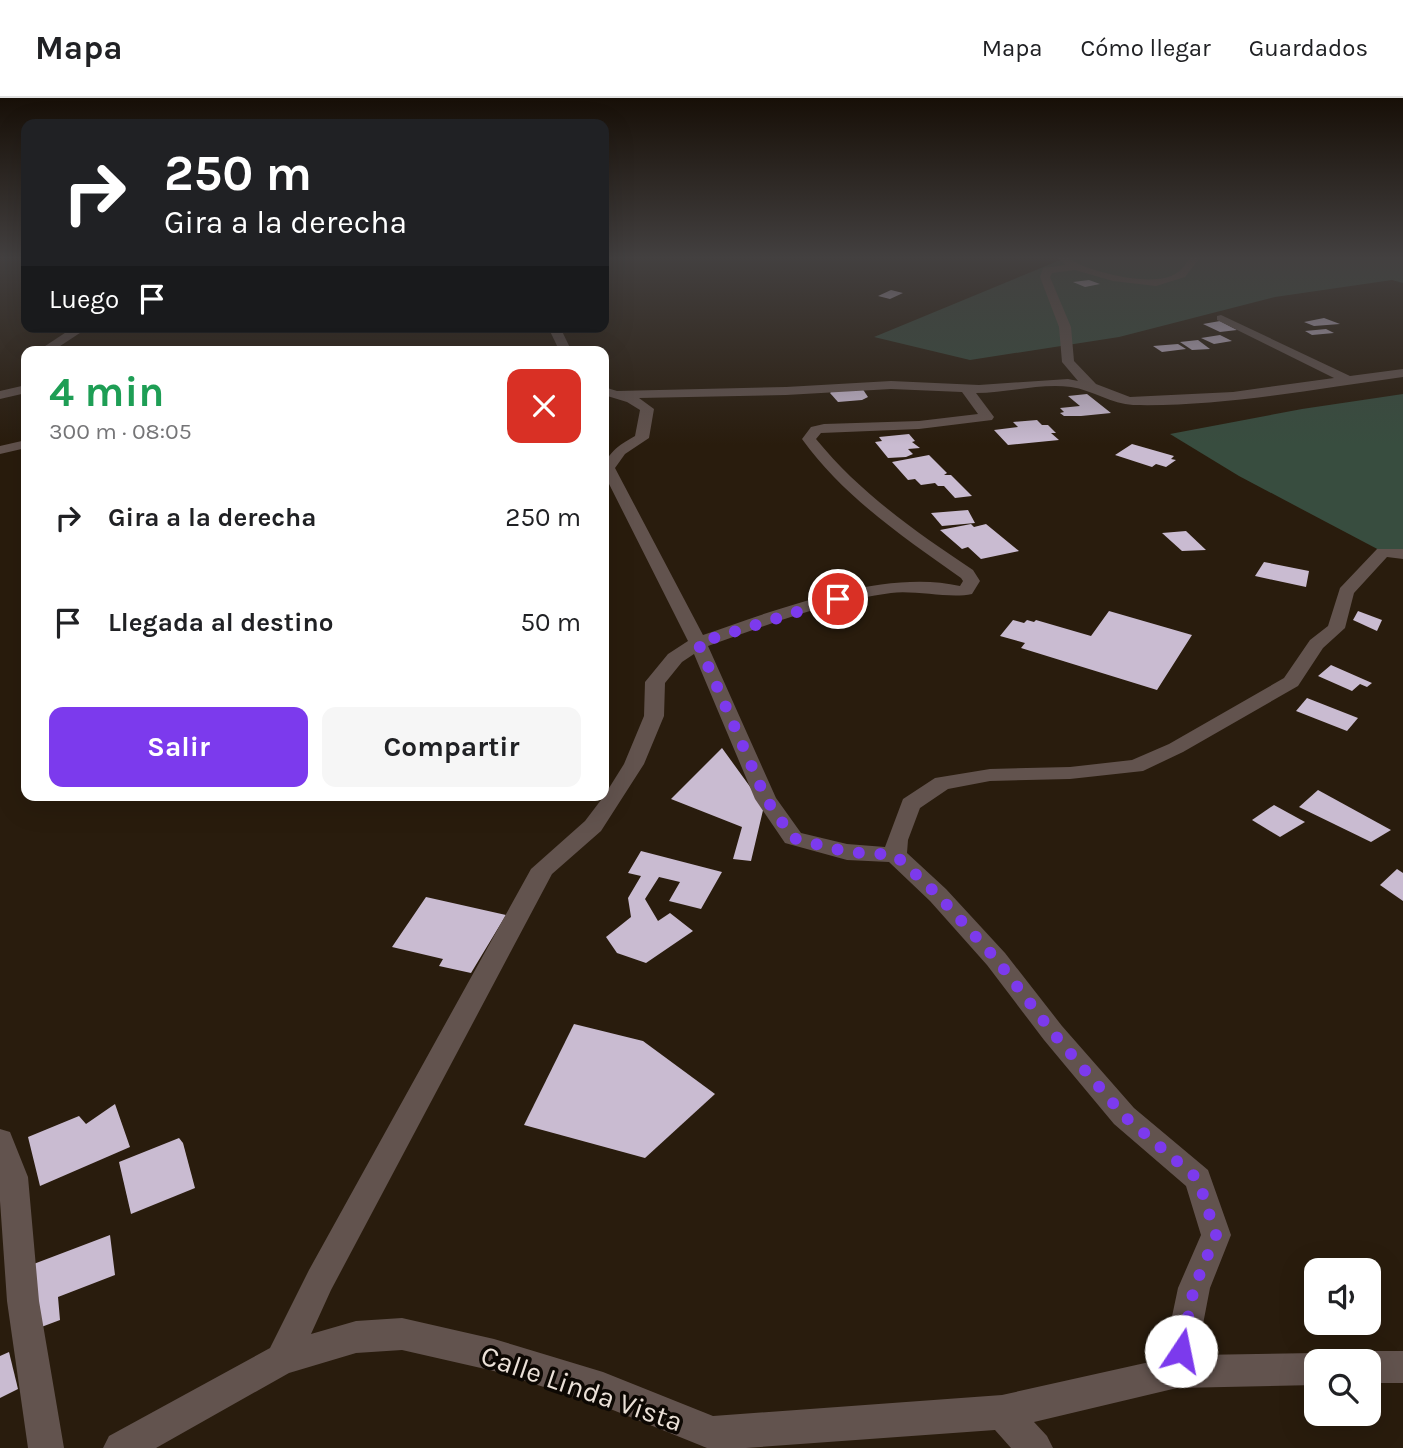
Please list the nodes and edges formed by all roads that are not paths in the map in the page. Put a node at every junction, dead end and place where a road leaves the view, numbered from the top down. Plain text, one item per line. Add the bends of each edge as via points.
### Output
1 (1062, 319) edge
2 (1223, 319) edge
3 (73, 333) edge
4 (52, 346) edge
5 (1403, 373) edge
6 (1345, 379) junction
7 (1091, 387) junction
8 (21, 389) edge
9 (966, 389) junction
10 (610, 392) edge
11 (0, 395) edge
12 (21, 445) edge
13 (0, 450) edge
14 (609, 467) edge
15 (609, 470) edge
16 (1403, 554) edge
17 (698, 643) junction
18 (895, 855) junction
19 (0, 1141) edge
20 (282, 1359) junction
21 (1381, 1367) edge
22 (1403, 1367) edge
23 (1304, 1369) edge
24 (1177, 1372) junction
25 (1002, 1412) junction
26 (46, 1448) edge
27 (121, 1448) edge
28 (1035, 1448) edge

1 - 7 street via 1068,362
2 - 6 street
3 - 4 street
5 - 6 street
6 - 7 street via 1176,400 1129,401
7 - 9 street via 1068,383
8 - 11 street
9 - 10 street via 891,385
9 - 17 street via 987,417 824,428 809,439 830,465 896,525 967,573 972,581 966,590 895,587 868,591
10 - 14 street via 647,409 647,421 642,438 620,451
12 - 13 street
15 - 17 street
16 - 18 street via 1383,552 1366,569 1346,592 1336,628 1316,644 1291,682 1136,766 990,775 942,783 911,804
17 - 18 street via 766,799 793,838 847,852
17 - 20 street via 675,658 655,681 654,716 634,764 593,826 542,869
18 - 24 street via 996,959 1124,1116 1198,1179 1216,1235 1194,1288
19 - 26 street via 13,1177 23,1301
20 - 25 street, Calle Linda Vista via 356,1337 402,1334 494,1355 603,1389 713,1433
20 - 27 street, Calle Linda Vista
21 - 22 street
23 - 24 street, Calle Linda Vista
24 - 25 street, Calle Linda Vista
25 - 28 street

